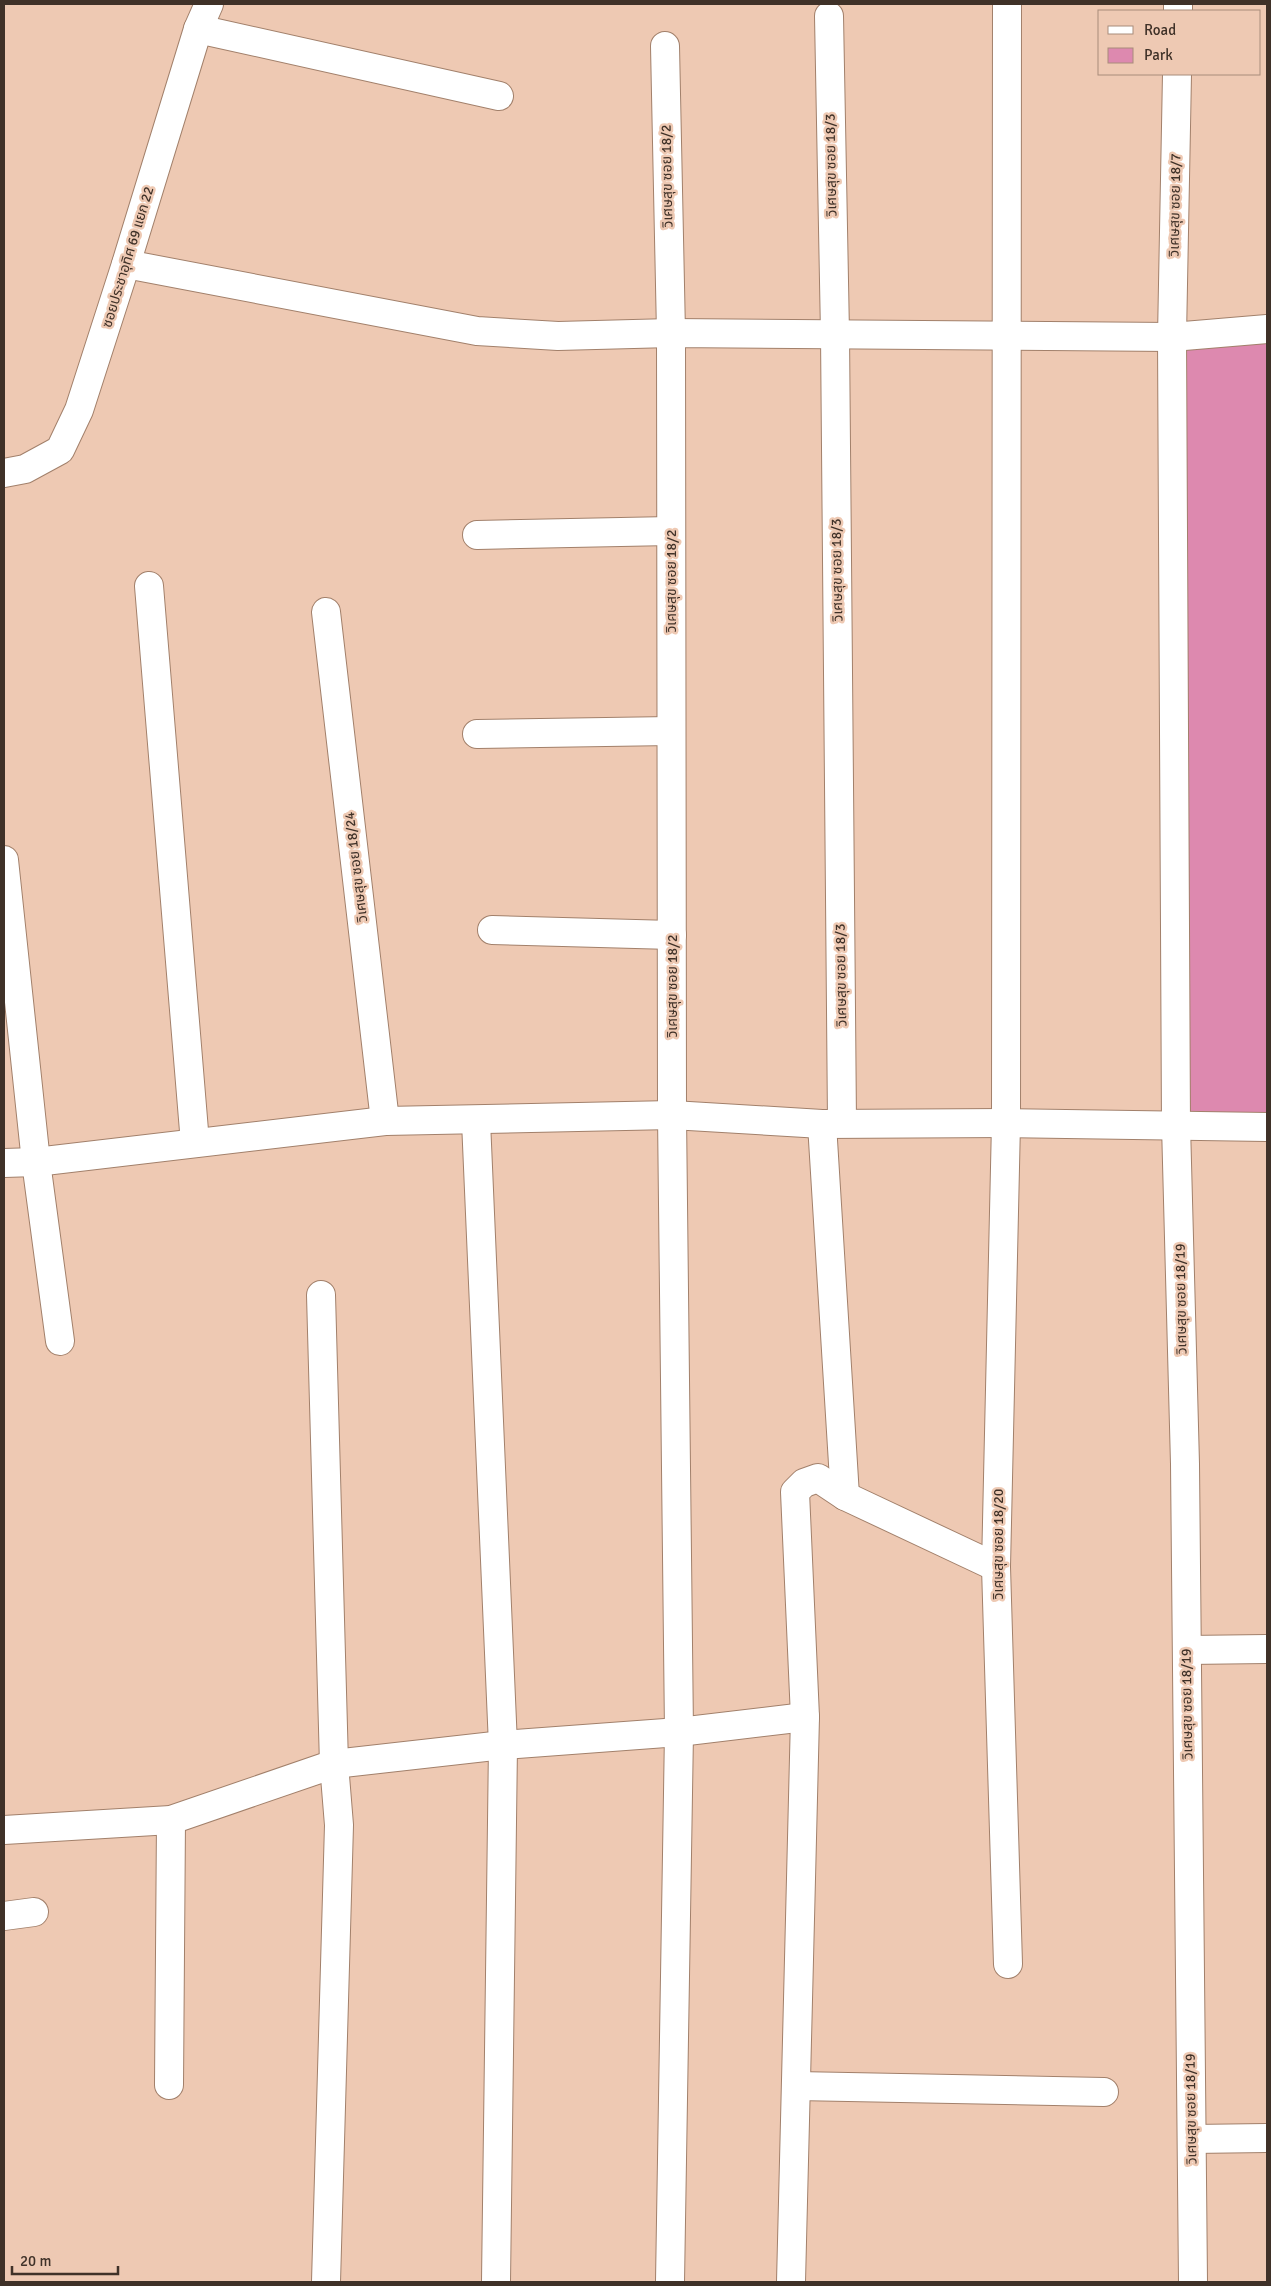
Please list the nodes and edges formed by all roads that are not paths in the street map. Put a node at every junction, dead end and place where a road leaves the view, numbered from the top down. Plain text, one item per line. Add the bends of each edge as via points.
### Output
1 (209, 4) edge
2 (1007, 4) edge
3 (828, 16) dead end
4 (198, 28) junction
5 (665, 46) dead end
6 (1177, 75) edge
7 (499, 96) dead end
8 (126, 264) junction
9 (1267, 329) edge
10 (671, 333) junction
11 (835, 334) junction
12 (1007, 336) junction
13 (1172, 337) junction
14 (4, 473) edge
15 (671, 531) junction
16 (477, 536) dead end
17 (149, 586) dead end
18 (326, 612) dead end
19 (672, 731) junction
20 (477, 734) dead end
21 (4, 860) edge
22 (492, 930) dead end
23 (672, 935) junction
24 (672, 1116) junction
25 (385, 1121) junction
26 (476, 1121) junction
27 (1006, 1123) junction
28 (832, 1124) junction
29 (1176, 1125) junction
30 (1267, 1126) edge
31 (195, 1143) junction
32 (36, 1162) junction
33 (4, 1163) edge
34 (321, 1295) dead end
35 (60, 1340) dead end
36 (845, 1496) junction
37 (996, 1567) junction
38 (1267, 1648) edge
39 (1187, 1650) junction
40 (805, 1718) junction
41 (679, 1732) junction
42 (503, 1745) junction
43 (334, 1764) junction
44 (171, 1820) junction
45 (4, 1830) edge
46 (34, 1912) dead end
47 (4, 1916) edge
48 (1008, 1964) dead end
49 (169, 2085) dead end
50 (796, 2086) junction
51 (1104, 2092) dead end
52 (1267, 2138) edge
53 (1192, 2139) junction
54 (326, 2282) edge
55 (496, 2282) edge
56 (670, 2282) edge
57 (791, 2282) edge
58 (1193, 2282) edge

1 - 4 street, ซอยประชาอุทิศ 69 แยก 22
2 - 12 street, วิเศษสุข ซอย 18/20
3 - 11 street, วิเศษสุข ซอย 18/3
4 - 7 street
4 - 8 street, ซอยประชาอุทิศ 69 แยก 22
5 - 10 street, วิเศษสุข ซอย 18/2
6 - 13 street, วิเศษสุข ซอย 18/7
8 - 10 street via 477,330 558,336
8 - 14 street, ซอยประชาอุทิศ 69 แยก 22 via 79,410 60,450 25,469
9 - 13 street
10 - 11 street
10 - 15 street, วิเศษสุข ซอย 18/2
11 - 12 street
11 - 28 street, วิเศษสุข ซอย 18/3
12 - 13 street
12 - 27 street, วิเศษสุข ซอย 18/20
13 - 29 street, วิเศษสุข ซอย 18/7
15 - 16 street
15 - 19 street, วิเศษสุข ซอย 18/2
17 - 31 street
18 - 25 street, วิเศษสุข ซอย 18/24
19 - 20 street
19 - 23 street, วิเศษสุข ซอย 18/2
21 - 32 street
22 - 23 street
23 - 24 street, วิเศษสุข ซอย 18/2
24 - 26 street
24 - 28 street
24 - 41 street, วิเศษสุข ซอย 18/2
25 - 26 street
25 - 31 street
26 - 42 street
27 - 28 street
27 - 29 street
27 - 37 street, วิเศษสุข ซอย 18/20
28 - 36 street, วิเศษสุข ซอย 18/3
29 - 30 street
29 - 39 street, วิเศษสุข ซอย 18/19
31 - 32 street
32 - 33 street
32 - 35 street
34 - 43 street
36 - 37 street
36 - 40 street via 818,1478 804,1483 795,1492
37 - 48 street, วิเศษสุข ซอย 18/20
38 - 39 street
39 - 53 street, วิเศษสุข ซอย 18/19
40 - 41 street
40 - 50 street
41 - 42 street
41 - 56 street, วิเศษสุข ซอย 18/2
42 - 43 street
42 - 55 street
43 - 44 street
43 - 54 street via 339,1825
44 - 45 street
44 - 49 street
46 - 47 street
50 - 51 street
50 - 57 street
52 - 53 street
53 - 58 street, วิเศษสุข ซอย 18/19

